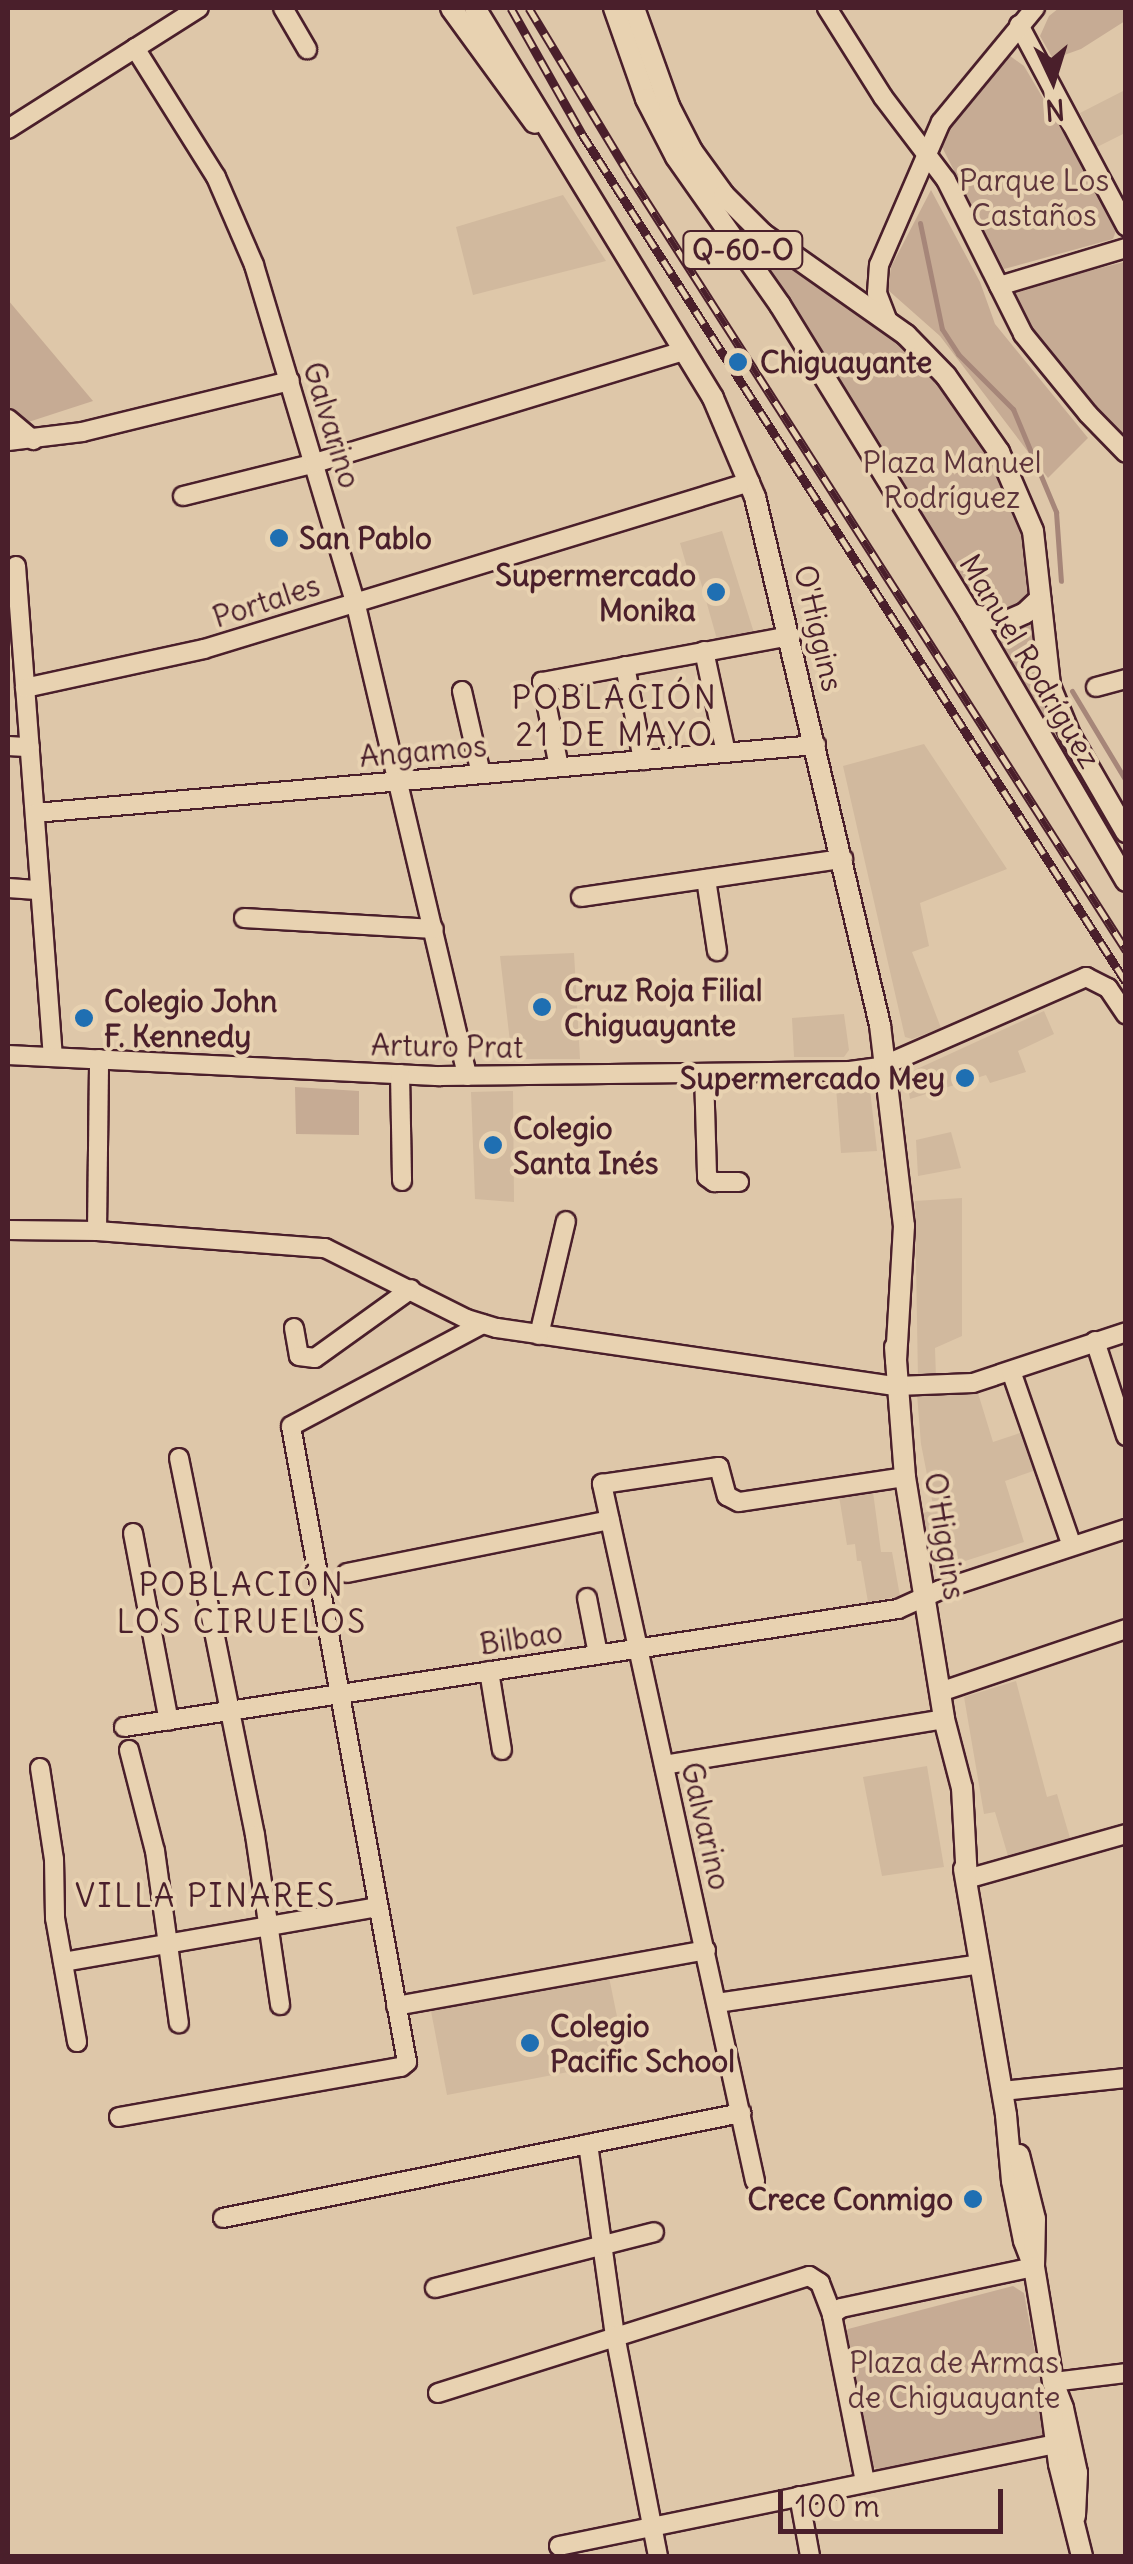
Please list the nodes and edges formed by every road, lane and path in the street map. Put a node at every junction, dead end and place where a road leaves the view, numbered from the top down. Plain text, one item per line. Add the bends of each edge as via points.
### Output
1 (199, 8) edge
2 (283, 8) edge
3 (450, 8) edge
4 (475, 8) edge
5 (614, 8) edge
6 (634, 8) edge
7 (827, 8) edge
8 (1035, 8) edge
9 (1020, 25) junction
10 (136, 48) junction
11 (307, 49) dead end
12 (8, 129) edge
13 (554, 144) junction
14 (927, 154) junction
15 (1124, 219) edge
16 (1126, 248) edge
17 (879, 265) junction
18 (999, 286) junction
19 (840, 288) junction
20 (887, 319) junction
21 (684, 351) junction
22 (290, 381) junction
23 (8, 419) edge
24 (34, 440) junction
25 (8, 441) edge
26 (1126, 453) edge
27 (315, 463) junction
28 (750, 482) junction
29 (182, 496) dead end
30 (16, 566) dead end
31 (1040, 599) junction
32 (356, 601) junction
33 (970, 614) junction
34 (14, 625) edge
35 (790, 636) junction
36 (704, 651) junction
37 (625, 666) junction
38 (1126, 680) edge
39 (1096, 687) dead end
40 (25, 688) junction
41 (462, 691) dead end
42 (816, 745) junction
43 (8, 746) edge
44 (30, 747) junction
45 (726, 752) junction
46 (643, 760) junction
47 (559, 767) junction
48 (481, 774) junction
49 (398, 781) junction
50 (34, 813) junction
51 (1126, 832) edge
52 (843, 859) junction
53 (706, 879) junction
54 (1126, 880) edge
55 (8, 888) edge
56 (40, 890) junction
57 (580, 897) dead end
58 (244, 918) dead end
59 (434, 929) junction
60 (716, 951) dead end
61 (1126, 1015) edge
62 (8, 1054) edge
63 (53, 1057) junction
64 (99, 1060) junction
65 (886, 1064) junction
66 (704, 1073) junction
67 (400, 1074) junction
68 (467, 1076) junction
69 (402, 1181) dead end
70 (739, 1182) dead end
71 (566, 1221) dead end
72 (8, 1230) edge
73 (96, 1231) junction
74 (410, 1289) junction
75 (484, 1324) junction
76 (294, 1328) dead end
77 (1126, 1332) edge
78 (539, 1335) junction
79 (1094, 1342) junction
80 (1011, 1371) junction
81 (897, 1386) junction
82 (1126, 1436) edge
83 (179, 1458) dead end
84 (905, 1478) junction
85 (610, 1520) junction
86 (1126, 1528) edge
87 (133, 1533) dead end
88 (1072, 1546) junction
89 (347, 1573) dead end
90 (587, 1598) dead end
91 (925, 1598) junction
92 (1126, 1629) edge
93 (638, 1648) junction
94 (598, 1654) junction
95 (489, 1671) junction
96 (940, 1692) junction
97 (339, 1694) junction
98 (228, 1711) junction
99 (168, 1720) junction
100 (944, 1720) junction
101 (124, 1728) dead end
102 (129, 1750) dead end
103 (502, 1750) dead end
104 (664, 1765) junction
105 (40, 1768) dead end
106 (1126, 1834) edge
107 (967, 1878) junction
108 (378, 1907) junction
109 (266, 1926) junction
110 (166, 1944) junction
111 (706, 1950) junction
112 (63, 1962) junction
113 (981, 1964) junction
114 (717, 2003) junction
115 (280, 2006) dead end
116 (396, 2006) junction
117 (178, 2023) dead end
118 (77, 2042) dead end
119 (1126, 2078) edge
120 (1002, 2091) junction
121 (741, 2113) junction
122 (119, 2117) dead end
123 (588, 2144) junction
124 (755, 2181) dead end
125 (223, 2218) dead end
126 (654, 2232) dead end
127 (602, 2246) junction
128 (1034, 2266) junction
129 (435, 2288) dead end
130 (832, 2315) junction
131 (615, 2335) junction
132 (1126, 2373) edge
133 (1052, 2382) junction
134 (438, 2393) dead end
135 (1062, 2437) junction
136 (865, 2482) junction
137 (799, 2496) junction
138 (653, 2526) junction
139 (559, 2546) dead end
140 (658, 2556) edge
141 (810, 2556) edge
142 (1082, 2556) edge

1 - 10 street
2 - 11 street
3 - 13 main road, O'Higgins
4 - 13 main road, O'Higgins
5 - 33 main road, Manuel Rodríguez / Q-60-O via 646,98 676,156 764,280
6 - 19 main road, Manuel Rodríguez / Q-60-O via 668,106 712,179 763,234
7 - 14 street
8 - 9 street
9 - 14 street via 948,110
9 - 15 street
10 - 12 street
10 - 22 street, Galvarino via 229,202
13 - 21 main road, O'Higgins
14 - 17 street
14 - 18 street
16 - 18 street
17 - 19 street
17 - 20 street via 877,293
18 - 26 street via 1030,343
19 - 20 main road, Manuel Rodríguez / Q-60-O
20 - 31 main road, Manuel Rodríguez / Q-60-O via 946,376 1000,452 1030,519
21 - 27 street
21 - 28 main road, O'Higgins via 722,415
22 - 24 street
22 - 27 street, Galvarino
23 - 24 street
24 - 25 street
27 - 29 street
27 - 32 street, Galvarino
28 - 32 street, Portales
28 - 35 main road, O'Higgins
30 - 34 street
31 - 33 main road via 1005,622
31 - 51 main road, Manuel Rodríguez / Q-60-O via 1056,704
32 - 40 street, Portales via 204,649
32 - 49 street, Galvarino
33 - 54 main road, Manuel Rodríguez / Q-60-O
34 - 40 street
35 - 36 street
35 - 42 main road, O'Higgins
36 - 37 street
36 - 45 street
37 - 46 street
37 - 47 street via 542,682
38 - 39 street
40 - 44 street
41 - 48 street
42 - 45 street, Angamos
42 - 52 main road, O'Higgins
43 - 44 street
44 - 50 street
45 - 46 street, Angamos
46 - 47 street, Angamos
47 - 48 street, Angamos
48 - 49 street, Angamos
49 - 50 street, Angamos
49 - 59 street, Galvarino
50 - 56 street
52 - 53 street
52 - 65 main road, O'Higgins
53 - 57 street
53 - 60 street
55 - 56 street
56 - 63 street
58 - 59 street
59 - 68 street, Galvarino
61 - 65 street, Arturo Prat via 1108,988 1094,978 1078,980
62 - 63 street, Arturo Prat
63 - 64 street, Arturo Prat
64 - 67 street, Arturo Prat
64 - 73 street
65 - 66 street, Arturo Prat via 850,1071
65 - 81 main road, O'Higgins via 904,1249
66 - 68 street, Arturo Prat
66 - 70 street via 707,1177
67 - 68 street, Arturo Prat
67 - 69 street
71 - 78 street
72 - 73 street
73 - 74 street via 326,1248
74 - 75 street
74 - 76 street via 315,1358 299,1356
75 - 78 street
75 - 97 street via 291,1426
77 - 79 street
78 - 81 street
79 - 80 street
79 - 82 street
80 - 81 street via 973,1383
80 - 88 street
81 - 84 main road, O'Higgins
83 - 98 street
84 - 85 street, Galvarino via 739,1502 728,1496 719,1467 602,1484
84 - 91 main road, O'Higgins
85 - 89 street
85 - 93 street, Galvarino
86 - 88 street, Bilbao
87 - 99 street
88 - 91 street, Bilbao
90 - 94 street
91 - 93 street, Bilbao via 898,1609
91 - 96 main road, O'Higgins
92 - 96 street
93 - 94 street, Bilbao
93 - 104 street, Galvarino
94 - 95 street, Bilbao
95 - 97 street, Bilbao
95 - 103 street
96 - 100 main road, O'Higgins
97 - 98 street, Bilbao
97 - 108 street
98 - 99 street, Bilbao
98 - 109 street via 255,1835
99 - 101 street, Bilbao
100 - 104 street
100 - 107 main road, O'Higgins via 943,1754
102 - 110 street via 155,1851
104 - 111 street, Galvarino
105 - 112 street
106 - 107 street
107 - 113 main road, O'Higgins
108 - 109 street
108 - 116 street
109 - 110 street
109 - 115 street
110 - 112 street
110 - 117 street
111 - 114 street, Galvarino
111 - 116 street
112 - 118 street
113 - 114 street
113 - 120 main road, O'Higgins
114 - 121 street, Galvarino
116 - 122 street via 408,2056 401,2068
119 - 120 street
120 - 128 main road, O'Higgins via 1033,2207
121 - 123 street
121 - 124 street, Galvarino
123 - 125 street
123 - 127 street
126 - 127 street
127 - 129 street
127 - 131 street
128 - 130 street
128 - 133 main road, O'Higgins
130 - 131 street via 818,2280 806,2276
130 - 136 street
131 - 134 street
131 - 138 street
132 - 133 street
133 - 135 main road, O'Higgins
135 - 136 street
135 - 142 main road, O'Higgins
136 - 137 street
137 - 138 street
137 - 141 street
138 - 139 street
138 - 140 street

